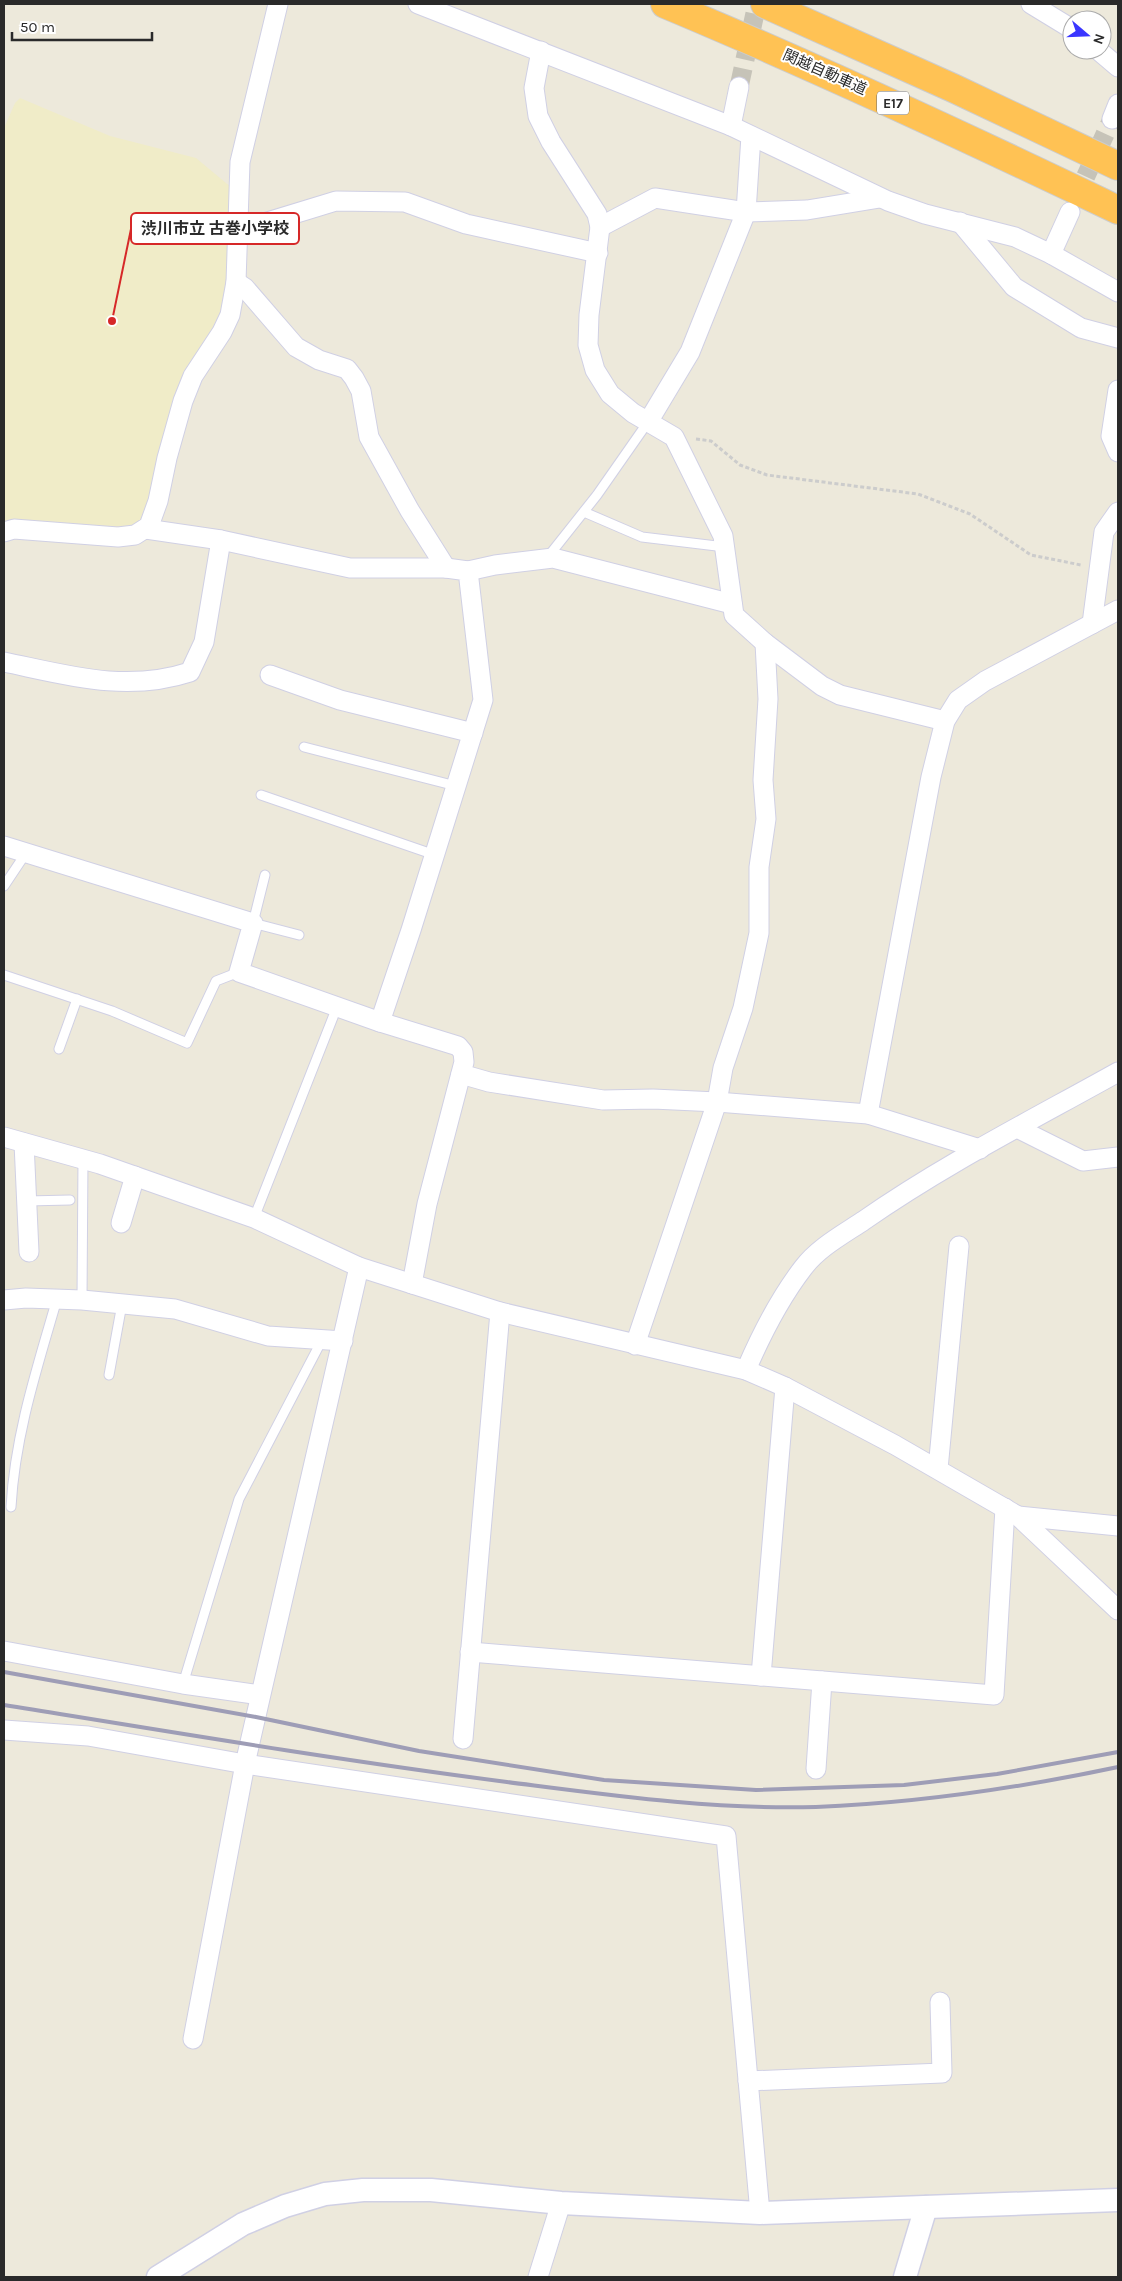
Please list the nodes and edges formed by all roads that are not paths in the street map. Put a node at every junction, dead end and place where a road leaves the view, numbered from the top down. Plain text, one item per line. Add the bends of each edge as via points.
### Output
1 (278, 4) edge
2 (418, 4) edge
3 (664, 4) edge
4 (764, 4) edge
5 (1031, 4) edge
6 (1062, 23) edge
7 (541, 51) junction
8 (739, 87) tunnel mouth
9 (731, 126) junction
10 (751, 136) junction
11 (1118, 166) edge
12 (880, 198) junction
13 (1118, 210) edge
14 (746, 212) junction
15 (1070, 212) tunnel mouth
16 (960, 222) junction
17 (600, 227) junction
18 (238, 231) junction
19 (598, 252) junction
20 (1051, 254) junction
21 (236, 282) junction
22 (1118, 292) edge
23 (1118, 338) edge
24 (1118, 390) edge
25 (648, 422) junction
26 (1118, 452) edge
27 (584, 512) junction
28 (1118, 512) edge
29 (146, 528) junction
30 (4, 532) edge
31 (221, 540) junction
32 (725, 547) junction
33 (546, 559) junction
34 (446, 568) junction
35 (468, 571) junction
36 (732, 604) junction
37 (1118, 610) edge
38 (1092, 624) junction
39 (765, 643) junction
40 (4, 662) edge
41 (270, 675) dead end
42 (945, 721) junction
43 (473, 733) junction
44 (304, 747) dead end
45 (456, 786) junction
46 (260, 795) dead end
47 (4, 846) edge
48 (26, 853) junction
49 (435, 855) junction
50 (265, 876) dead end
51 (4, 886) edge
52 (253, 922) junction
53 (299, 935) dead end
54 (239, 972) junction
55 (4, 975) edge
56 (77, 999) junction
57 (337, 1007) junction
58 (380, 1022) junction
59 (59, 1049) dead end
60 (1118, 1072) edge
61 (461, 1074) junction
62 (717, 1102) junction
63 (868, 1114) junction
64 (1017, 1128) junction
65 (4, 1137) edge
66 (24, 1142) junction
67 (980, 1149) junction
68 (1118, 1157) edge
69 (84, 1159) junction
70 (135, 1176) junction
71 (70, 1200) dead end
72 (27, 1201) junction
73 (254, 1218) junction
74 (121, 1223) dead end
75 (959, 1246) dead end
76 (30, 1252) dead end
77 (360, 1267) junction
78 (412, 1284) junction
79 (4, 1300) edge
80 (57, 1300) junction
81 (82, 1300) junction
82 (122, 1304) junction
83 (500, 1312) junction
84 (322, 1340) junction
85 (343, 1342) junction
86 (635, 1345) junction
87 (746, 1370) junction
88 (109, 1375) dead end
89 (785, 1387) junction
90 (938, 1470) junction
91 (10, 1507) dead end
92 (1011, 1512) junction
93 (1118, 1526) edge
94 (1118, 1610) edge
95 (4, 1651) edge
96 (470, 1652) junction
97 (761, 1676) junction
98 (822, 1682) junction
99 (183, 1684) junction
100 (260, 1695) junction
101 (4, 1730) edge
102 (462, 1739) dead end
103 (245, 1764) junction
104 (816, 1769) dead end
105 (940, 2002) dead end
106 (193, 2039) dead end
107 (748, 2081) junction
108 (1118, 2200) edge
109 (560, 2203) junction
110 (926, 2207) junction
111 (760, 2212) junction
112 (158, 2277) edge
113 (538, 2277) edge
114 (904, 2277) edge

1 - 18 street via 240,162
2 - 7 street
3 - 13 highway, 関越自動車道 / E17 via 894,103
4 - 11 highway, E17
5 - 6 street
7 - 9 street
7 - 17 street via 534,88 538,116 597,214
8 - 9 street
9 - 10 street
10 - 12 street
10 - 14 street
12 - 14 street via 807,210
12 - 16 street
14 - 17 street via 655,198
14 - 25 street via 690,352
15 - 20 street
16 - 20 street via 1015,237
16 - 23 street via 1014,287 1081,328
17 - 19 street
18 - 19 street via 336,201 405,202 466,224
18 - 21 street
19 - 25 street via 588,345 595,370 610,394
20 - 22 street
21 - 29 street via 230,315 183,401 158,501
21 - 34 street via 245,288 296,347 319,360 347,369 354,378 361,391 369,437
24 - 26 street via 1110,436
25 - 27 lane
25 - 32 street via 674,437 723,536
27 - 32 lane via 642,537
27 - 33 lane
28 - 38 street via 1104,532
29 - 30 street via 135,535 118,537 14,529
29 - 31 street
31 - 34 street via 350,568
31 - 40 street via 204,642 190,672 166,680 103,682
32 - 36 street
33 - 35 street
33 - 36 street via 553,558
34 - 35 street
35 - 43 street via 483,700
36 - 39 street via 734,615
37 - 38 street
38 - 42 street via 985,681 958,700
39 - 42 street via 822,686 840,695
39 - 62 street via 768,700 763,780 766,819 759,867 759,933 743,1008 723,1068
41 - 43 street via 340,700
42 - 63 street
43 - 45 street
44 - 45 lane
45 - 49 street
46 - 49 lane
47 - 48 street
48 - 51 lane
48 - 52 street
49 - 58 street
50 - 52 lane
52 - 53 lane
52 - 54 street
54 - 56 lane via 216,981 187,1043
54 - 57 street
55 - 56 lane
56 - 59 lane
57 - 58 street
57 - 73 lane
58 - 61 street via 458,1046 463,1052
60 - 64 street
61 - 62 street via 489,1082 603,1100
61 - 78 street via 427,1204
62 - 63 street
62 - 86 street
63 - 67 street
64 - 67 street
64 - 68 street via 1083,1161
65 - 66 street
66 - 69 street
66 - 72 street
67 - 87 street via 885,1205 820,1251 804,1267 780,1304
69 - 70 street
69 - 81 lane
70 - 73 street
70 - 74 street
71 - 72 lane
72 - 76 street
73 - 77 street
75 - 90 street
77 - 78 street
77 - 85 street
78 - 83 street
79 - 80 street
80 - 81 street
80 - 91 lane via 27,1401 13,1470
81 - 82 street
82 - 84 street via 175,1309 268,1336
82 - 88 lane
83 - 86 street
83 - 96 street
84 - 85 street
84 - 99 lane via 239,1499
85 - 100 street
86 - 87 street
87 - 89 street
89 - 90 street
89 - 97 street
90 - 92 street
92 - 93 street
92 - 94 street
92 - 98 street via 994,1696
95 - 99 street
96 - 97 street
96 - 102 street
97 - 98 street
98 - 104 street
99 - 100 street
100 - 103 street
101 - 103 street via 88,1736
103 - 106 street
103 - 107 street via 726,1836
105 - 107 street via 942,2073
107 - 111 street
108 - 110 street
109 - 111 street
109 - 112 street via 431,2190 363,2190 325,2194 243,2224
109 - 113 street
110 - 111 street
110 - 114 street

